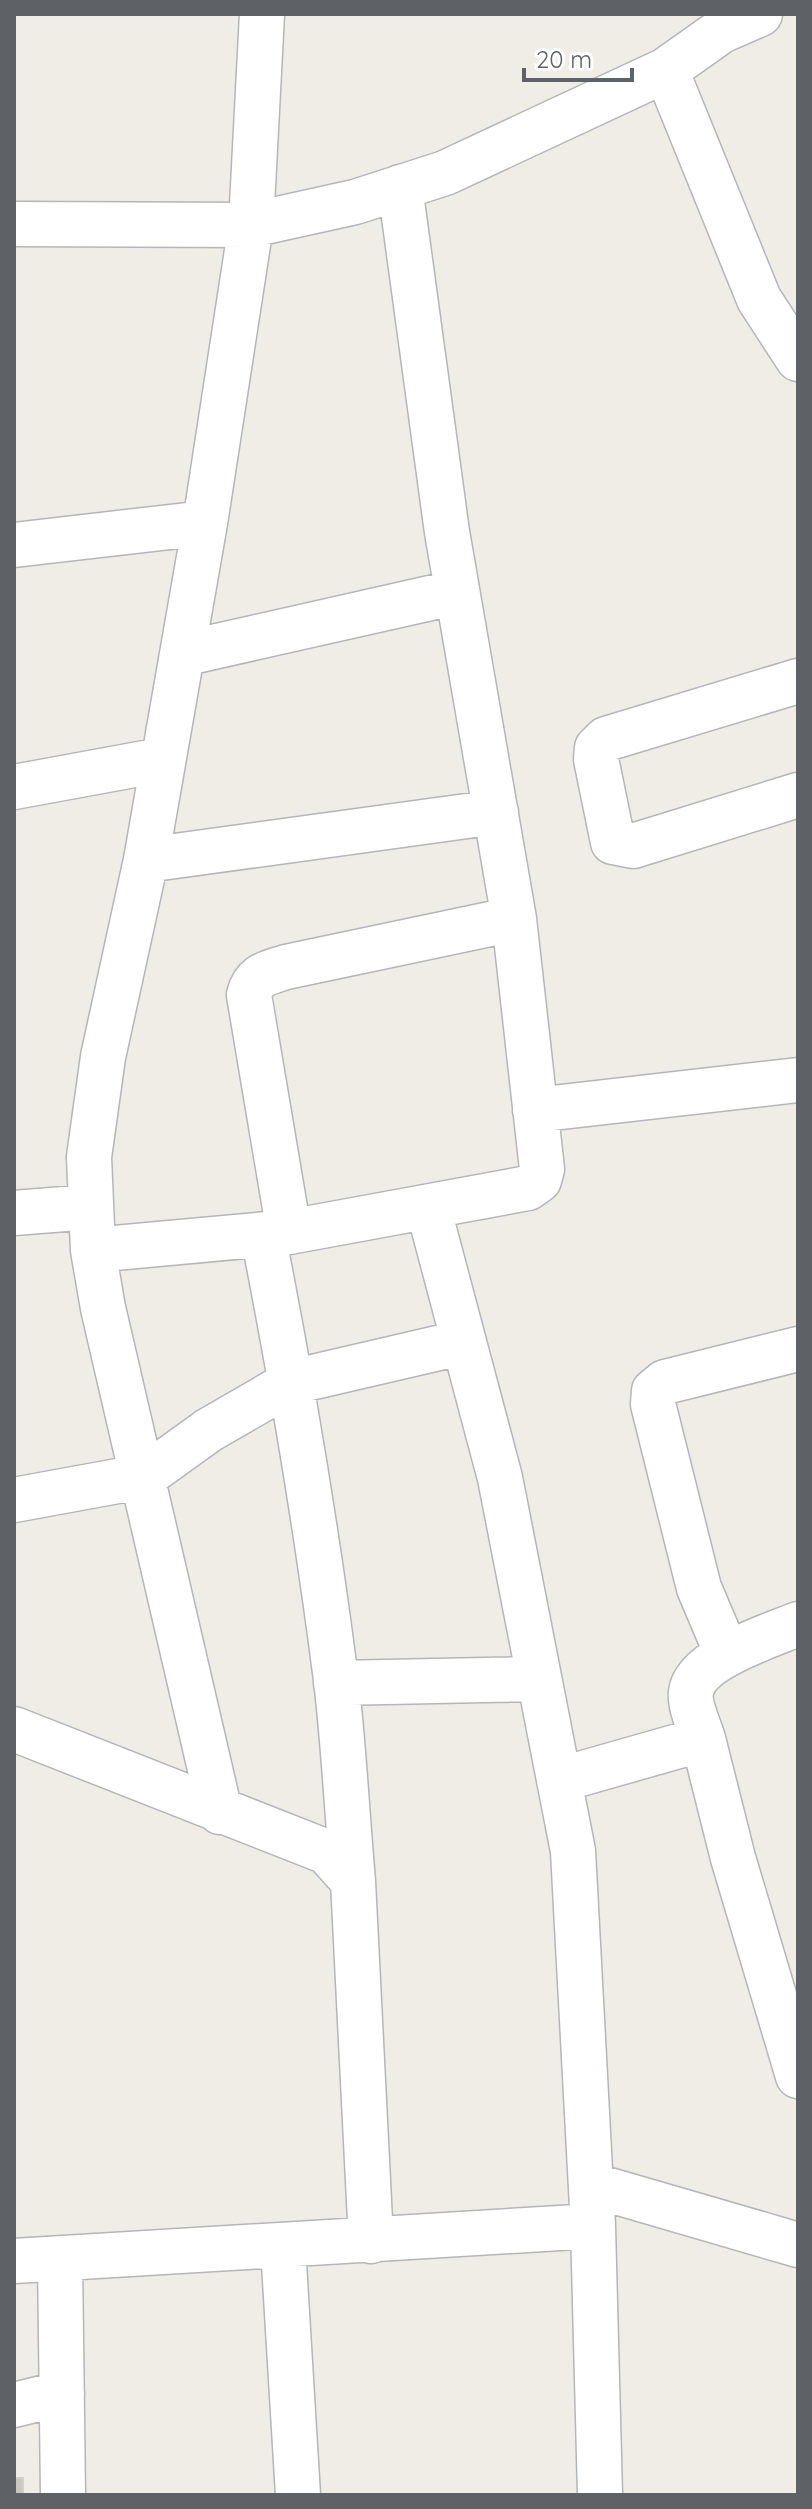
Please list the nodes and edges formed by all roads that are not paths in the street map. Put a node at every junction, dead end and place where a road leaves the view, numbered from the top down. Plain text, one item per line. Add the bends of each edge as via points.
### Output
1 (262, 14) edge
2 (760, 14) edge
3 (666, 70) junction
4 (400, 187) junction
5 (14, 224) edge
6 (251, 225) junction
7 (798, 359) edge
8 (205, 523) junction
9 (14, 545) edge
10 (457, 592) junction
11 (182, 654) junction
12 (798, 681) edge
13 (161, 760) junction
14 (14, 787) edge
15 (798, 795) edge
16 (496, 812) junction
17 (146, 860) junction
18 (514, 919) junction
19 (798, 1080) edge
20 (535, 1110) junction
21 (428, 1207) junction
22 (14, 1213) edge
23 (92, 1228) junction
24 (276, 1233) junction
25 (464, 1342) junction
26 (798, 1349) edge
27 (292, 1382) junction
28 (145, 1476) junction
29 (14, 1500) edge
30 (798, 1624) edge
31 (727, 1654) junction
32 (539, 1679) junction
33 (336, 1683) junction
34 (14, 1729) edge
35 (703, 1739) junction
36 (559, 1780) junction
37 (220, 1812) junction
38 (353, 1881) junction
39 (798, 2076) edge
40 (592, 2206) junction
41 (371, 2241) junction
42 (798, 2245) edge
43 (283, 2247) junction
44 (60, 2259) junction
45 (14, 2261) edge
46 (62, 2393) junction
47 (14, 2405) edge
48 (63, 2495) edge
49 (298, 2495) edge
50 (600, 2495) edge

1 - 6 street
2 - 3 street via 721,31
3 - 4 street via 445,173
3 - 7 street via 759,299
4 - 6 street
4 - 10 street
5 - 6 street
6 - 8 street
8 - 9 street
8 - 11 street
10 - 11 street
10 - 16 street
11 - 13 street
12 - 15 street via 606,739 597,748 596,759 613,842 620,845 633,846
13 - 14 street
13 - 17 street
16 - 17 street
16 - 18 street
17 - 23 street via 103,1057 89,1157
18 - 20 street
18 - 24 street via 286,967 252,983 249,995
19 - 20 street
20 - 21 street via 539,1180 528,1188
21 - 24 street
21 - 25 street
22 - 23 street
23 - 24 street
23 - 28 street via 103,1308
24 - 27 street
25 - 27 street
25 - 32 street via 500,1478
26 - 31 street via 665,1382 654,1391 699,1588
27 - 28 street via 209,1430
27 - 33 street
28 - 29 street
28 - 37 street
30 - 31 street
31 - 35 street via 694,1681 690,1695
32 - 33 street
32 - 36 street
33 - 38 street
34 - 37 street
35 - 36 street
35 - 39 street
36 - 40 street via 573,1851
37 - 38 street via 327,1852
38 - 41 street
40 - 41 street
40 - 42 street
40 - 50 street
41 - 43 street
43 - 44 street
43 - 49 street
44 - 45 street
44 - 46 street
46 - 47 street
46 - 48 street

